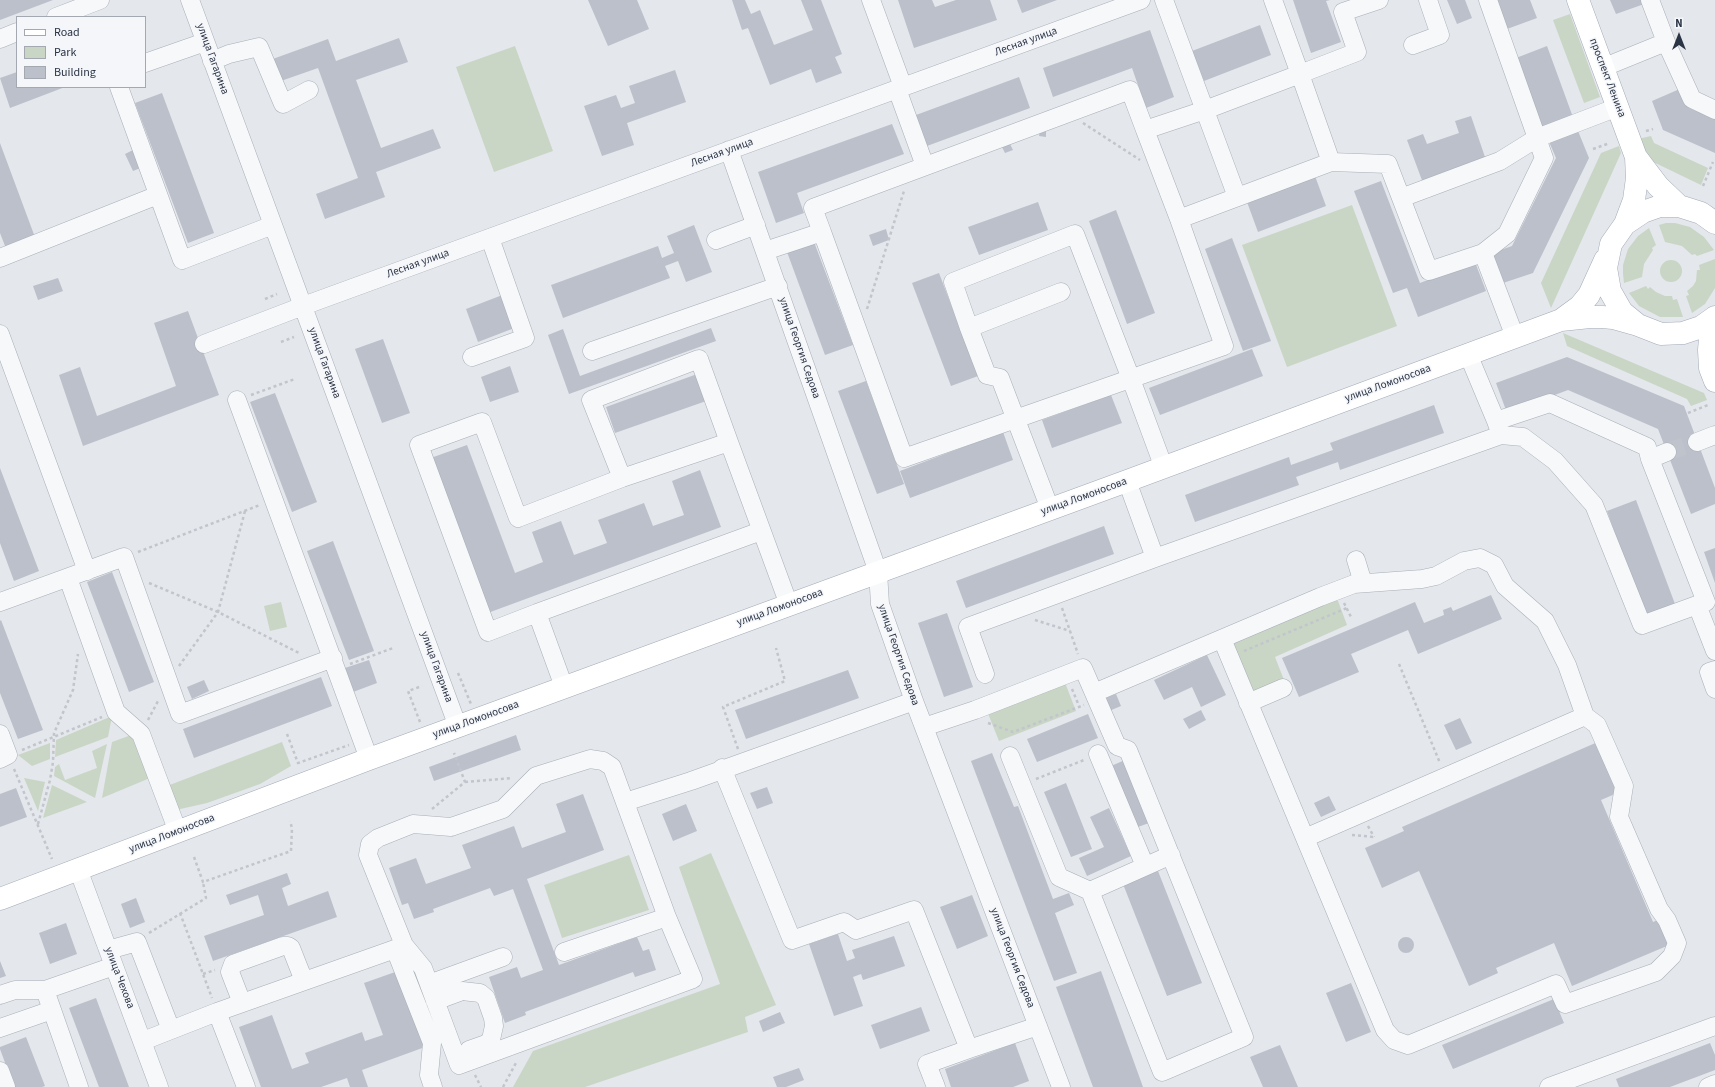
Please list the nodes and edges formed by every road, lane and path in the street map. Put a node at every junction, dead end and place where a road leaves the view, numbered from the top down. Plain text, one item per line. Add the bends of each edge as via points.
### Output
1 (100, 0) edge
2 (190, 0) edge
3 (871, 0) edge
4 (1164, 0) edge
5 (1273, 0) edge
6 (1379, 0) edge
7 (1428, 0) edge
8 (1488, 0) edge
9 (1578, 0) edge
10 (1650, 0) edge
11 (1138, 1) edge
12 (59, 16) edge
13 (16, 32) edge
14 (0, 39) edge
15 (205, 42) junction
16 (1666, 42) junction
17 (1413, 45) dead end
18 (212, 61) junction
19 (146, 63) edge
20 (1602, 68) junction
21 (1300, 74) junction
22 (119, 88) edge
23 (900, 88) junction
24 (309, 90) dead end
25 (1618, 108) junction
26 (1205, 110) junction
27 (1715, 110) edge
28 (1068, 113) junction
29 (1145, 130) junction
30 (1537, 138) junction
31 (1610, 144) dead end
32 (1593, 149) dead end
33 (729, 150) junction
34 (1636, 157) junction
35 (1331, 162) junction
36 (1713, 162) dead end
37 (917, 169) junction
38 (1162, 174) junction
39 (1703, 186) dead end
40 (158, 195) junction
41 (1237, 197) junction
42 (1401, 198) junction
43 (1679, 206) junction
44 (1179, 219) junction
45 (1710, 219) edge
46 (1625, 224) junction
47 (273, 225) junction
48 (756, 225) junction
49 (822, 232) junction
50 (490, 238) junction
51 (716, 240) dead end
52 (1612, 244) junction
53 (765, 251) junction
54 (1483, 253) junction
55 (0, 258) edge
56 (778, 286) junction
57 (1061, 292) dead end
58 (277, 294) dead end
59 (265, 299) dead end
60 (303, 306) junction
61 (1715, 317) edge
62 (1561, 320) junction
63 (1638, 325) junction
64 (969, 328) junction
65 (0, 334) edge
66 (859, 334) junction
67 (1661, 334) junction
68 (294, 337) dead end
69 (1515, 337) junction
70 (281, 342) dead end
71 (204, 344) dead end
72 (592, 351) dead end
73 (1468, 354) junction
74 (472, 357) dead end
75 (1712, 375) edge
76 (295, 379) dead end
77 (1131, 379) junction
78 (237, 400) joint
79 (1708, 406) dead end
80 (1688, 413) dead end
81 (1015, 419) junction
82 (1499, 428) junction
83 (1715, 435) edge
84 (728, 442) junction
85 (1697, 442) tunnel mouth
86 (1667, 452) tunnel mouth
87 (1650, 459) junction
88 (1164, 468) junction
89 (622, 478) junction
90 (1128, 482) junction
91 (274, 500) junction
92 (1050, 509) junction
93 (245, 510) junction
94 (761, 531) junction
95 (124, 557) junction
96 (1155, 558) junction
97 (1356, 560) dead end
98 (87, 571) junction
99 (878, 572) junction
100 (131, 575) junction
101 (68, 578) junction
102 (1363, 583) junction
103 (1057, 594) junction
104 (0, 602) edge
105 (788, 605) junction
106 (1697, 605) junction
107 (1347, 608) dead end
108 (218, 612) junction
109 (1009, 612) junction
110 (537, 613) junction
111 (1070, 632) junction
112 (90, 639) junction
113 (1222, 639) junction
114 (393, 648) dead end
115 (776, 648) dead end
116 (1715, 651) edge
117 (1229, 657) junction
118 (329, 664) junction
119 (1399, 664) dead end
120 (1083, 668) junction
121 (1715, 670) edge
122 (458, 673) dead end
123 (985, 674) dead end
124 (168, 681) junction
125 (422, 686) dead end
126 (564, 688) junction
127 (1283, 688) dead end
128 (1715, 689) edge
129 (1095, 696) junction
130 (914, 701) junction
131 (1248, 703) junction
132 (471, 705) dead end
133 (116, 712) junction
134 (1584, 716) junction
135 (986, 722) dead end
136 (420, 724) dead end
137 (458, 727) junction
138 (924, 727) junction
139 (0, 734) edge
140 (141, 734) junction
141 (54, 737) junction
142 (1117, 746) junction
143 (454, 752) dead end
144 (739, 753) dead end
145 (1096, 754) junction
146 (1010, 756) dead end
147 (4, 757) edge
148 (369, 759) junction
149 (722, 768) junction
150 (536, 776) junction
151 (1446, 776) junction
152 (465, 782) junction
153 (1022, 785) junction
154 (625, 802) junction
155 (290, 821) dead end
156 (413, 824) junction
157 (38, 825) junction
158 (178, 832) junction
159 (1305, 838) junction
160 (1171, 855) junction
161 (194, 857) dead end
162 (52, 858) dead end
163 (1145, 866) junction
164 (78, 869) junction
165 (203, 882) junction
166 (1090, 891) junction
167 (0, 899) edge
168 (180, 913) junction
169 (667, 917) junction
170 (137, 942) junction
171 (564, 952) dead end
172 (503, 957) dead end
173 (111, 958) junction
174 (304, 981) junction
175 (429, 984) junction
176 (45, 990) junction
177 (0, 995) edge
178 (435, 1001) junction
179 (242, 1003) junction
180 (52, 1010) junction
181 (217, 1012) junction
182 (1038, 1026) junction
183 (1715, 1026) edge
184 (0, 1028) edge
185 (171, 1030) junction
186 (527, 1040) junction
187 (143, 1041) junction
188 (969, 1049) junction
189 (455, 1055) junction
190 (0, 1072) edge
191 (1715, 1084) edge
192 (6, 1087) edge
193 (79, 1087) edge
194 (160, 1087) edge
195 (246, 1087) edge
196 (433, 1087) edge
197 (503, 1087) edge
198 (936, 1087) edge
199 (1061, 1087) edge
200 (1549, 1087) edge
201 (1708, 1087) edge

1 - 12 street
2 - 15 street, улица Гагарина
3 - 23 street
4 - 26 street
5 - 21 street
6 - 21 street via 1342,12 1357,52
7 - 17 street via 1440,35
8 - 30 street
9 - 20 main road, проспект Ленина
10 - 16 street
11 - 23 street, Лесная улица
13 - 14 street
15 - 18 street, улица Гагарина
15 - 19 street
16 - 20 street
16 - 27 street via 1692,99
18 - 24 street via 228,54 259,47 282,104
18 - 47 street, улица Гагарина
20 - 25 main road, проспект Ленина
21 - 26 street
21 - 35 street
22 - 40 street
23 - 33 street, Лесная улица
23 - 37 street
25 - 30 street
25 - 34 main road, проспект Ленина
26 - 29 street
26 - 41 street
28 - 29 street via 1130,90
28 - 37 street
28 - 38 path
29 - 38 street
30 - 42 street via 1500,161
30 - 54 street via 1544,158 1507,234
31 - 32 path
33 - 48 street, улица Георгия Седова
33 - 50 street, Лесная улица
34 - 43 main road via 1658,186
34 - 46 main road via 1634,200
35 - 41 street
35 - 42 street via 1388,164
36 - 39 path
37 - 49 street via 813,208
37 - 66 path
38 - 44 street
40 - 47 street via 182,260
40 - 55 street
41 - 44 street
42 - 54 street via 1429,271
43 - 45 main road
43 - 46 main road via 1660,206 1643,212
44 - 77 street via 1224,346
46 - 52 main road
47 - 60 street, улица Гагарина
48 - 51 street
48 - 53 street, улица Георгия Седова
49 - 53 street
49 - 66 street
50 - 60 street, Лесная улица
50 - 74 street via 525,338
52 - 62 main road via 1594,287 1580,306
52 - 63 main road via 1606,268 1610,291 1622,312
53 - 56 street, улица Георгия Седова
54 - 69 street
56 - 72 street
56 - 99 street, улица Георгия Седова
57 - 64 street
58 - 59 path
60 - 71 street, Лесная улица
60 - 137 street, улица Гагарина
61 - 67 main road via 1701,327 1683,333
61 - 75 main road via 1709,337
62 - 63 main road via 1602,317
62 - 69 main road, улица Ломоносова
63 - 67 main road
64 - 77 street via 953,282 1075,234
64 - 81 street via 987,374 1000,378
65 - 98 street
66 - 81 street via 904,458
67 - 75 main road via 1683,341 1699,354
68 - 70 path
69 - 73 main road, улица Ломоносова
73 - 82 street
73 - 88 main road, улица Ломоносова
76 - 78 path
77 - 81 street
77 - 88 street
78 - 91 street
79 - 80 path
81 - 92 street
82 - 87 street via 1550,403 1647,447
82 - 96 street
82 - 106 street via 1524,437 1555,461 1594,505 1642,625
83 - 85 street
84 - 89 street
84 - 89 street via 699,360 591,400
84 - 94 street
86 - 87 street
87 - 106 street via 1706,602
88 - 90 main road, улица Ломоносова
89 - 110 street via 518,518 482,422 419,444 488,632
90 - 92 main road, улица Ломоносова
90 - 96 street
91 - 93 path
91 - 118 street
92 - 99 main road, улица Ломоносова
93 - 95 path
93 - 108 path
94 - 105 street
94 - 110 street
95 - 98 street
95 - 100 street
96 - 103 street
97 - 102 street
98 - 101 street
99 - 105 main road, улица Ломоносова
99 - 130 street, улица Георгия Седова via 880,604
100 - 108 path
100 - 124 street
101 - 104 street
101 - 112 street
102 - 113 street via 1326,594
102 - 134 street via 1422,579 1480,558 1494,565 1505,586 1545,621 1567,665
103 - 109 street
103 - 111 path
105 - 126 main road, улица Ломоносова
106 - 116 street
107 - 117 path
108 - 118 path
108 - 124 path
109 - 111 path
109 - 123 street via 968,627
110 - 126 street
111 - 120 path
112 - 133 street
112 - 141 path via 77,656 74,690
113 - 117 street
113 - 129 street
114 - 118 path
115 - 144 path via 785,681 723,706
117 - 131 street
118 - 124 street via 180,714
118 - 148 street
119 - 151 path
120 - 129 street
120 - 138 street
121 - 128 street via 1709,672
122 - 132 path
124 - 140 path
125 - 136 path via 408,691
126 - 137 main road, улица Ломоносова
127 - 131 street
129 - 135 path via 1013,732
129 - 142 street
130 - 138 street, улица Георгия Седова
130 - 149 street
131 - 159 street
133 - 140 street
133 - 141 path
134 - 151 street
134 - 159 street via 1598,725 1624,786 1619,817 1658,908 1667,920 1677,943 1672,956 1656,972 1565,1004 1556,984 1408,1045 1394,1040 1385,1030
137 - 148 main road, улица Ломоносова
138 - 182 street, улица Георгия Седова
139 - 147 street
140 - 158 street
141 - 147 path
141 - 157 path via 50,780
142 - 145 street
142 - 160 street via 1128,750
143 - 152 path
145 - 153 path
145 - 163 street
146 - 153 street
147 - 157 path
148 - 158 main road, улица Ломоносова
149 - 154 street via 691,781
149 - 188 street via 792,940 844,922 856,930 914,910
150 - 152 path
150 - 154 street via 590,759 603,761 612,767
150 - 156 street via 503,809 452,827
151 - 159 street
152 - 156 path
153 - 166 street via 1059,877
154 - 169 street
155 - 165 path via 291,851
156 - 175 street via 378,838 370,844 368,855 404,946 424,968
157 - 162 path
158 - 164 main road, улица Ломоносова
160 - 163 street
160 - 166 street via 1244,1037 1162,1072
161 - 165 path
163 - 166 street
164 - 167 main road, улица Ломоносова
164 - 173 street, улица Чехова
165 - 168 path via 206,898
168 - 170 path
168 - 181 path
169 - 171 street
169 - 186 street via 692,979
170 - 173 street
170 - 185 street
172 - 175 street
173 - 176 street
173 - 187 street, улица Чехова
174 - 179 street
174 - 179 street via 291,948 283,946 233,964 230,972
174 - 196 street via 395,949 432,1043 429,1075
175 - 178 street
176 - 177 street via 15,990
176 - 180 street
178 - 189 street
178 - 189 street via 462,991 480,993 486,998 494,1026 491,1040
179 - 181 street
180 - 184 street
180 - 193 street
181 - 185 street
181 - 195 street
182 - 188 street
182 - 199 street, улица Георгия Седова
183 - 200 street
185 - 187 street
186 - 189 street via 459,1065
186 - 197 path
187 - 194 street, улица Чехова
188 - 198 street via 927,1064
190 - 192 street
191 - 201 street

